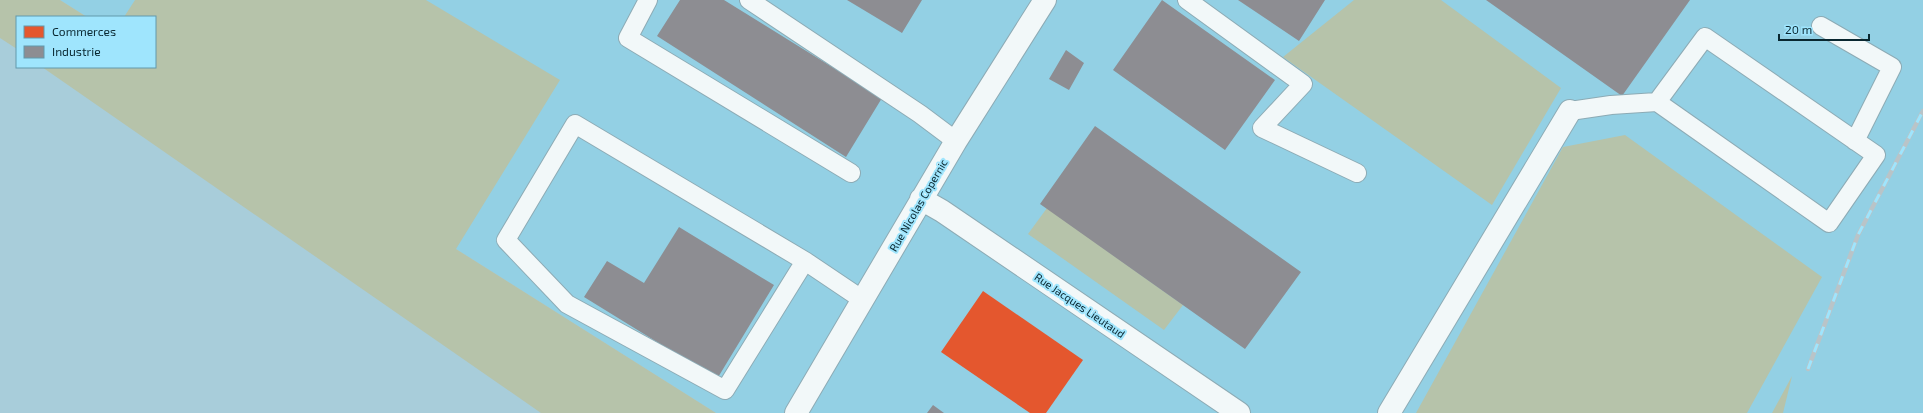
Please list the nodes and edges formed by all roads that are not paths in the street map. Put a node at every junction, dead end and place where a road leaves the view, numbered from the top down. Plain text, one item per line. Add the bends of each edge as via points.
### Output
1 (648, 0) edge
2 (749, 0) edge
3 (1045, 0) edge
4 (1187, 0) edge
5 (1821, 26) dead end
6 (1658, 102) junction
7 (1570, 111) joint
8 (956, 141) junction
9 (1855, 141) junction
10 (851, 173) dead end
11 (1358, 173) dead end
12 (921, 199) junction
13 (805, 260) junction
14 (863, 300) junction
15 (796, 413) edge
16 (1239, 413) edge
17 (1389, 413) edge

1 - 10 lane via 628,38
2 - 8 lane via 920,114
3 - 8 street, Rue Nicolas Copernic
4 - 11 lane via 1303,84 1262,128
5 - 9 lane via 1892,67
6 - 7 lane
6 - 9 lane via 1705,37
6 - 9 lane via 1829,223 1876,155
7 - 17 street
8 - 12 street, Rue Nicolas Copernic
12 - 14 street, Rue Nicolas Copernic
12 - 16 street, Rue Jacques Lieutaud
13 - 13 lane via 575,124 506,240 567,304 725,390
13 - 14 lane
14 - 15 street, Rue Nicolas Copernic

